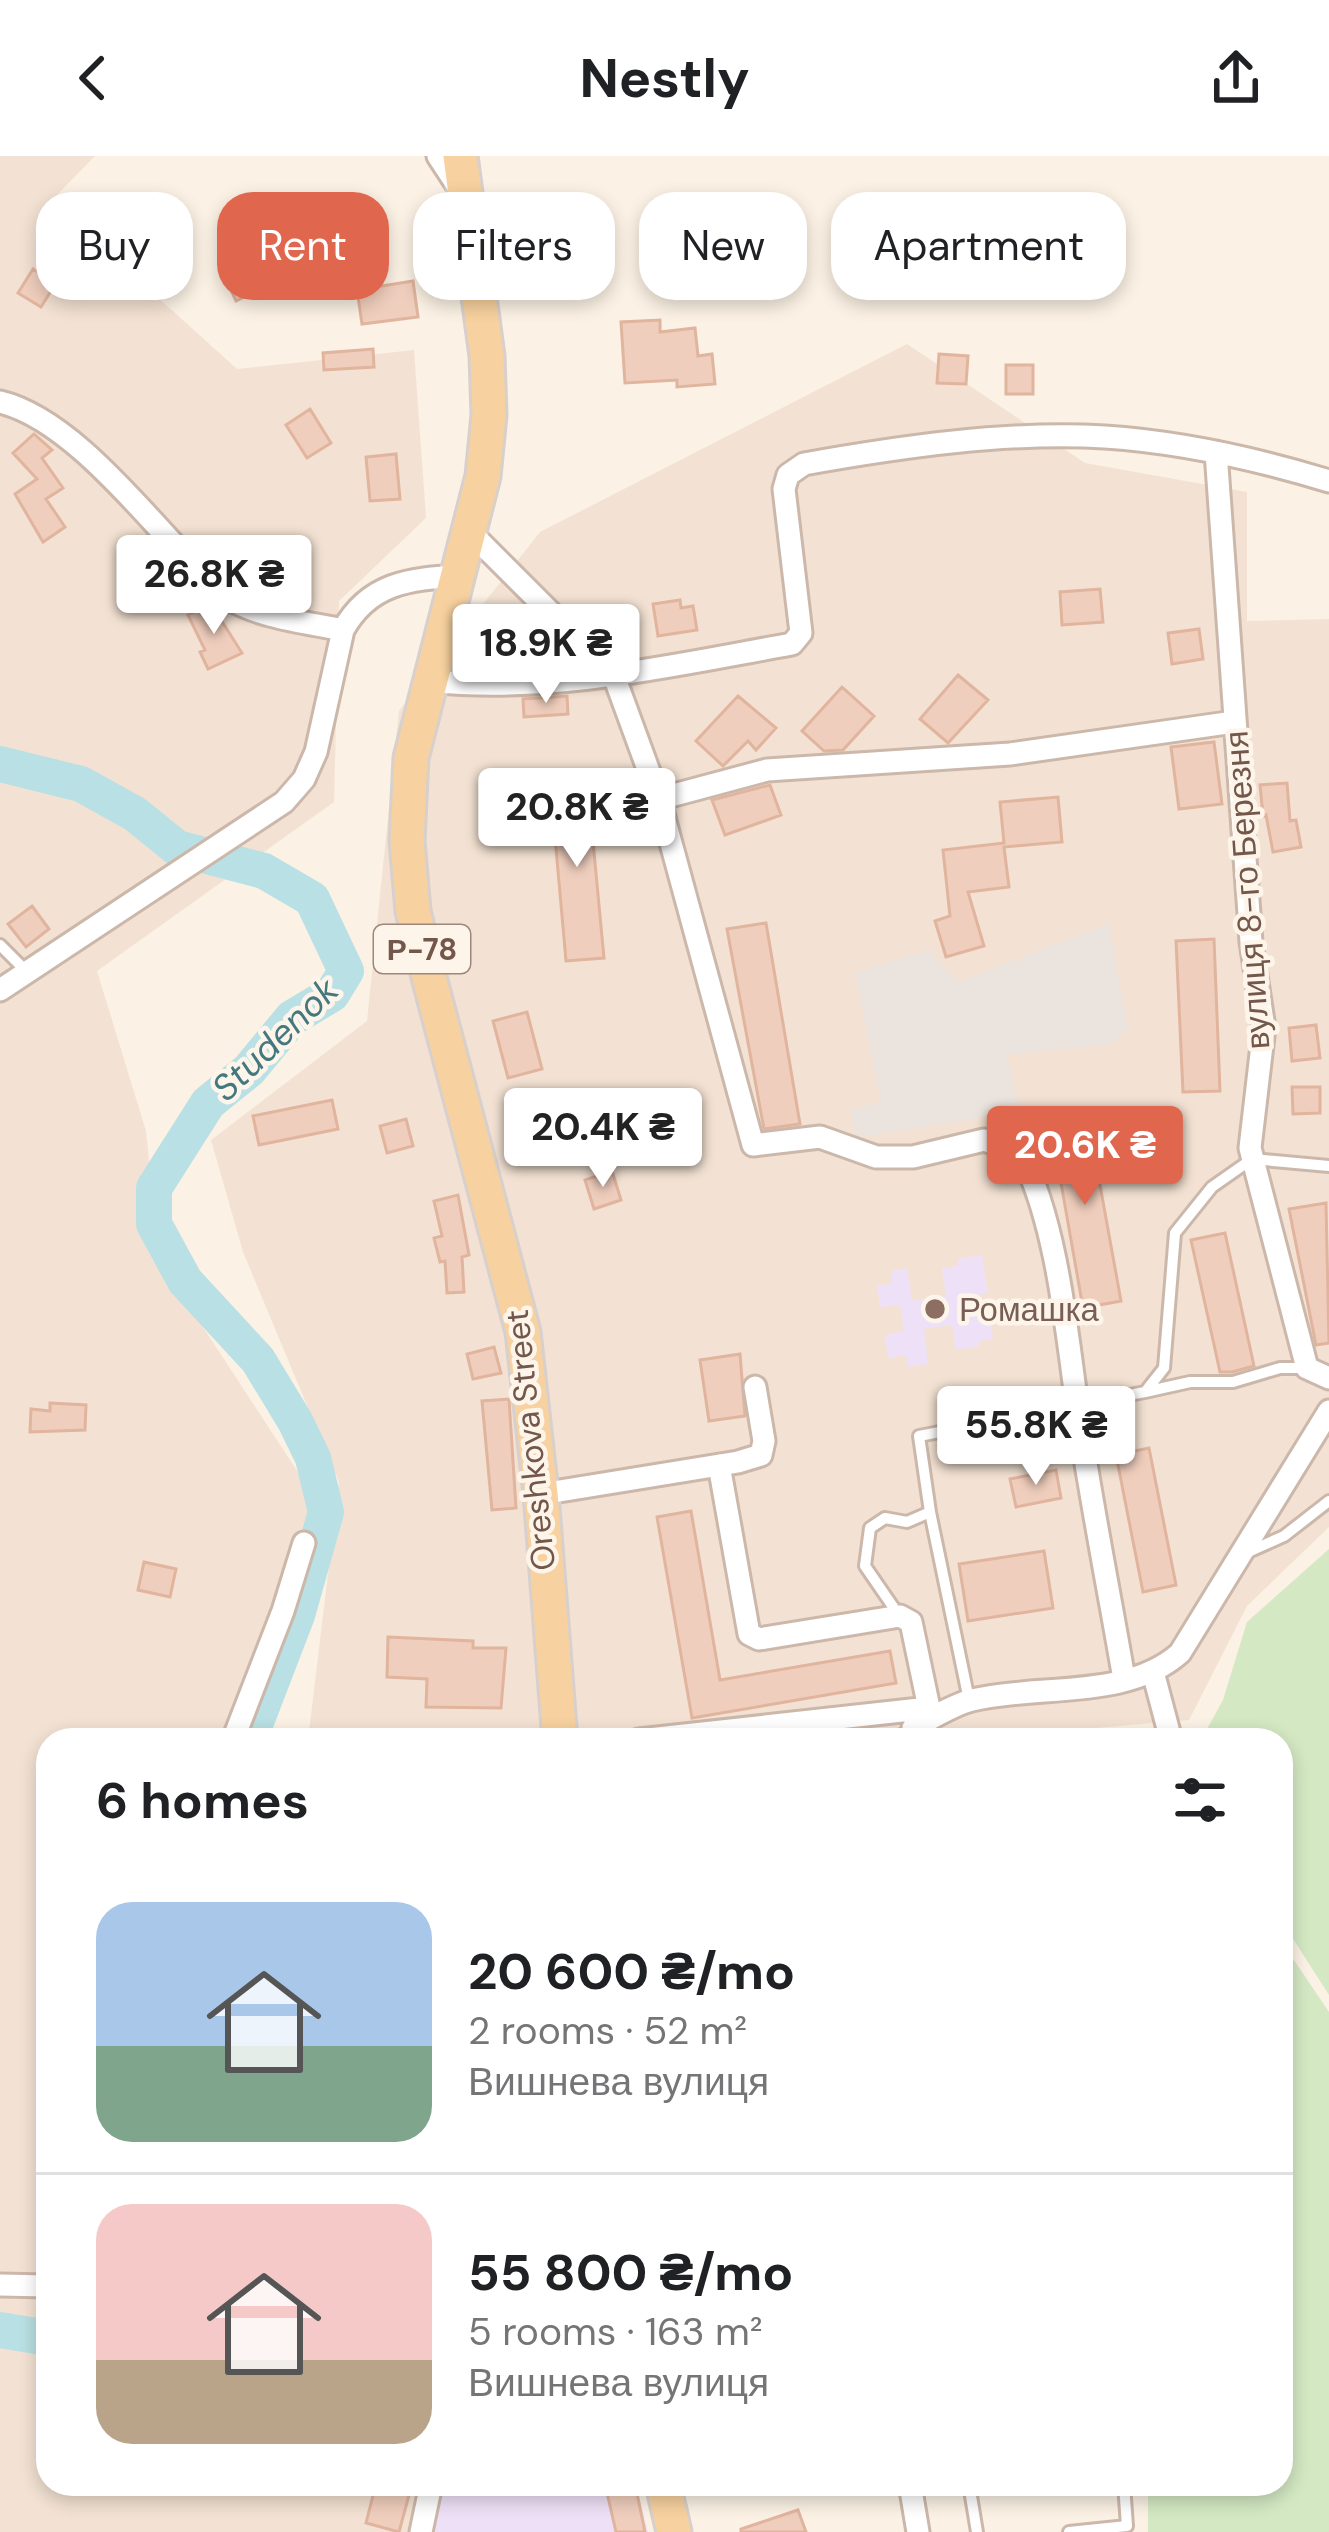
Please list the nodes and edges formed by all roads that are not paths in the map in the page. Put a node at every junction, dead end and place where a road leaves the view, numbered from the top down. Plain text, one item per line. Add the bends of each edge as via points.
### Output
1 (438, 156) edge
2 (460, 156) edge
3 (461, 192) edge
4 (465, 192) edge
5 (480, 300) edge
6 (0, 402) edge
7 (1216, 452) junction
8 (1329, 482) edge
9 (470, 532) junction
10 (458, 576) junction
11 (343, 630) junction
12 (614, 676) junction
13 (431, 681) junction
14 (1234, 722) junction
15 (659, 799) junction
16 (0, 945) edge
17 (28, 973) junction
18 (0, 990) edge
19 (1252, 1160) junction
20 (1329, 1166) edge
21 (1307, 1367) junction
22 (1329, 1378) edge
23 (755, 1387) dead end
24 (1145, 1392) junction
25 (1078, 1406) junction
26 (1329, 1411) edge
27 (718, 1466) junction
28 (541, 1493) junction
29 (1329, 1501) edge
30 (930, 1512) junction
31 (304, 1543) dead end
32 (1238, 1557) junction
33 (900, 1616) junction
34 (1153, 1672) junction
35 (1124, 1679) junction
36 (969, 1700) junction
37 (929, 1708) junction
38 (237, 1728) edge
39 (559, 1728) edge
40 (828, 1728) edge
41 (913, 1728) edge
42 (921, 1728) edge
43 (1168, 1728) edge
44 (0, 2285) edge
45 (36, 2286) edge
46 (428, 2496) edge
47 (665, 2496) edge
48 (912, 2496) edge
49 (971, 2496) edge
50 (1125, 2496) edge
51 (421, 2532) edge
52 (674, 2532) edge
53 (918, 2532) edge
54 (977, 2532) edge
55 (1069, 2532) edge

1 - 3 street
2 - 4 main road, Oreshkova Street / Р-78
5 - 9 main road, Oreshkova Street / Р-78 via 489,416
6 - 11 street via 64,437 226,597
7 - 8 street
7 - 12 street via 1042,438 804,464 784,489 801,633 792,644
7 - 14 street, вулиця 8-го Березня
9 - 10 main road, Oreshkova Street / Р-78
9 - 12 street
10 - 11 street via 388,586 354,610
10 - 13 main road, Oreshkova Street / Р-78
11 - 17 street via 316,752 284,802
12 - 13 street
12 - 15 street
13 - 28 main road, Oreshkova Street / Р-78 via 411,758 413,911 523,1332
14 - 15 street via 1010,754 767,770
14 - 19 street, вулиця 8-го Березня via 1264,1028
15 - 25 street via 752,1145 820,1137 876,1157 913,1157 984,1140 1020,1152 1037,1184
16 - 17 lane
17 - 18 street
19 - 20 lane
19 - 21 street, вулиця 8-го Березня
19 - 24 lane via 1212,1187 1175,1233 1164,1367
21 - 22 street
21 - 24 lane
23 - 27 street via 761,1455
24 - 25 lane
25 - 30 lane via 919,1436
25 - 35 street
26 - 32 street
27 - 28 street
27 - 33 street via 749,1634 759,1639
28 - 39 main road, Oreshkova Street / Р-78
29 - 32 lane via 1284,1536
30 - 33 lane via 870,1528 865,1567
30 - 36 lane
31 - 38 street
32 - 34 street via 1180,1653
33 - 37 street via 911,1622
34 - 35 street
34 - 43 street
35 - 36 street
36 - 42 street
37 - 40 street
37 - 41 street
44 - 45 street
46 - 51 street
47 - 52 main road
48 - 53 street
49 - 54 lane
50 - 55 lane via 1127,2526

